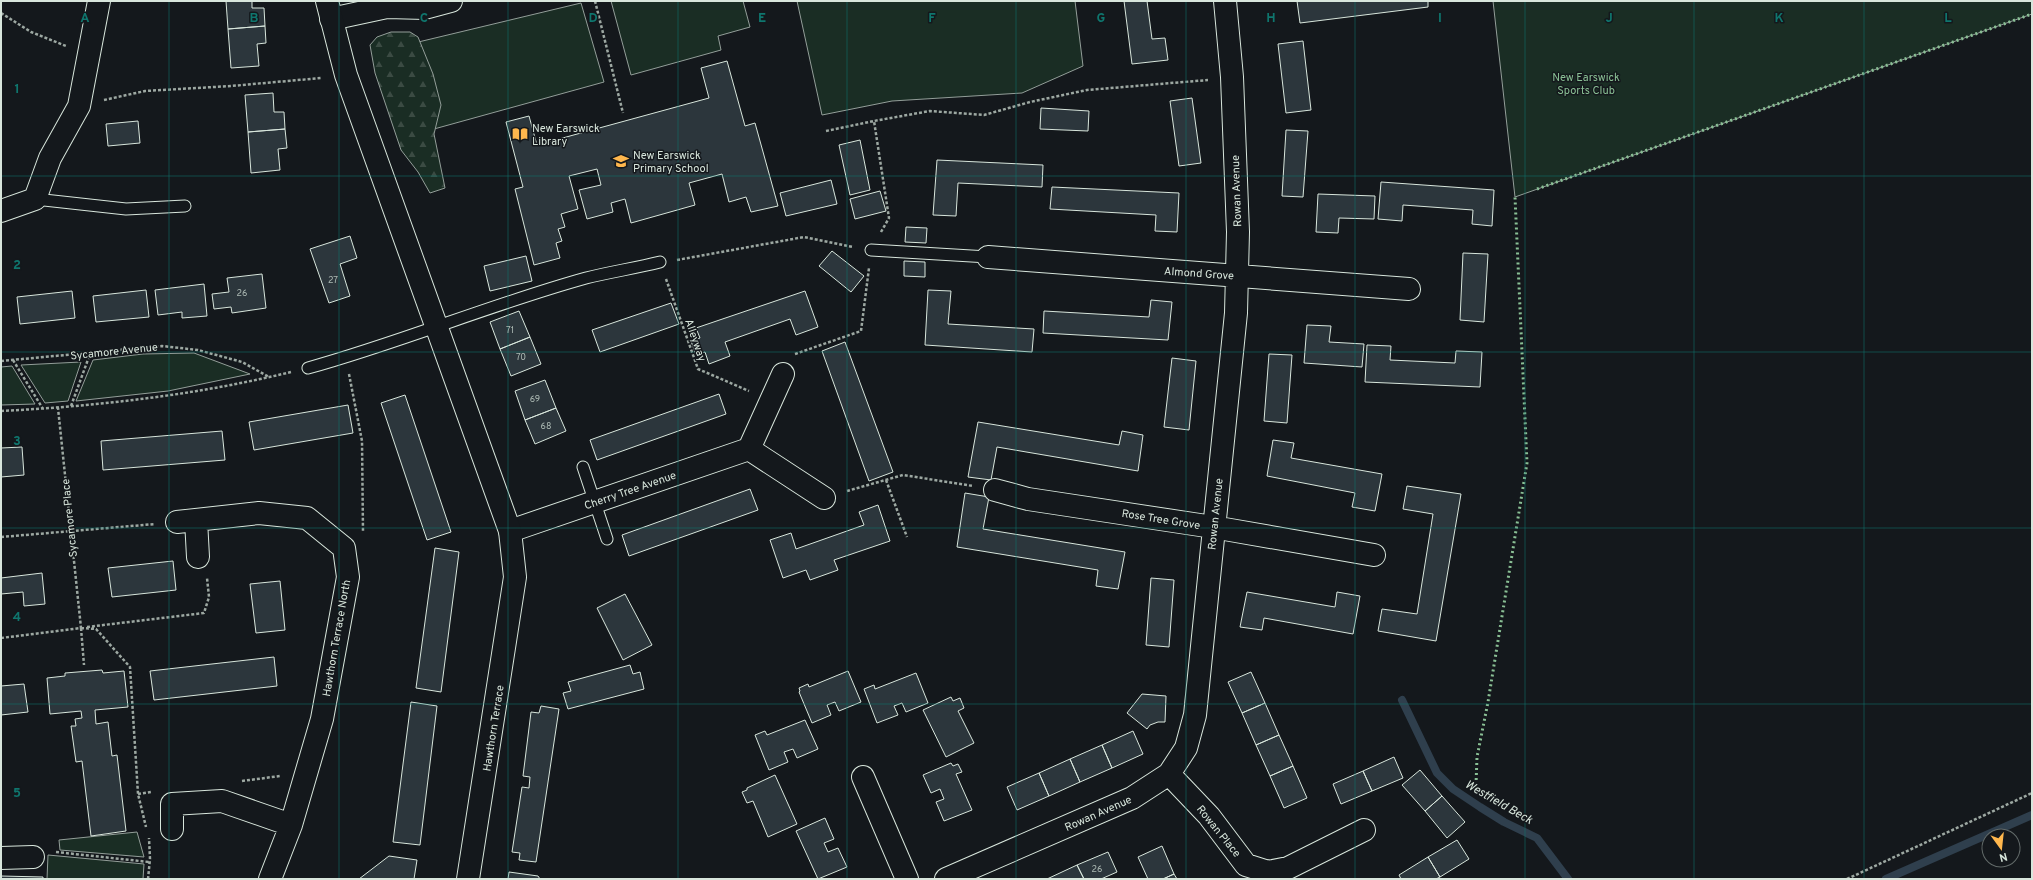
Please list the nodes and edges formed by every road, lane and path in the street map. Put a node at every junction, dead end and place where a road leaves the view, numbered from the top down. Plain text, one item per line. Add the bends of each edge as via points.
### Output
1 (99, 1) edge
2 (451, 1) edge
3 (595, 1) edge
4 (1225, 1) edge
5 (329, 10) edge
6 (1, 14) edge
7 (89, 55) junction
8 (346, 75) junction
9 (1232, 77) junction
10 (79, 106) junction
11 (623, 113) dead end
12 (874, 121) junction
13 (826, 131) dead end
14 (35, 199) junction
15 (185, 206) dead end
16 (1, 211) edge
17 (871, 250) junction
18 (988, 258) joint
19 (660, 262) junction
20 (1237, 276) junction
21 (1409, 289) dead end
22 (435, 326) junction
23 (90, 354) junction
24 (346, 358) junction
25 (13, 360) junction
26 (1, 361) edge
27 (308, 368) joint
28 (784, 374) joint
29 (270, 377) junction
30 (771, 400) junction
31 (71, 406) junction
32 (58, 408) junction
33 (43, 409) junction
34 (1, 411) edge
35 (750, 449) junction
36 (583, 467) dead end
37 (886, 480) junction
38 (995, 490) joint
39 (824, 498) joint
40 (594, 502) junction
41 (186, 521) junction
42 (1213, 527) junction
43 (71, 531) junction
44 (510, 531) junction
45 (1, 537) edge
46 (907, 537) dead end
47 (607, 539) dead end
48 (344, 548) junction
49 (1374, 555) dead end
50 (198, 557) joint
51 (81, 628) junction
52 (1, 638) edge
53 (84, 665) dead end
54 (1169, 774) junction
55 (863, 777) dead end
56 (2032, 793) edge
57 (291, 825) junction
58 (147, 829) dead end
59 (172, 829) dead end
60 (1364, 830) dead end
61 (149, 836) dead end
62 (33, 857) joint
63 (1, 858) edge
64 (150, 861) junction
65 (148, 879) edge
66 (270, 879) edge
67 (468, 879) edge
68 (907, 879) edge
69 (946, 879) edge
70 (1847, 879) edge

1 - 7 street
2 - 5 street via 424,8
3 - 11 path
4 - 9 street, Rowan Avenue
5 - 8 street, Hawthorn Terrace
6 - 7 path via 31,32
7 - 10 street
8 - 10 path via 145,91
8 - 22 street, Hawthorn Terrace
9 - 12 path via 1087,90 984,115 930,111
9 - 20 street, Rowan Avenue via 1238,232
10 - 14 street via 50,158
12 - 13 path
12 - 17 path via 889,218
14 - 15 lane via 126,209
14 - 16 street
17 - 18 lane
17 - 19 path via 804,237
17 - 28 path via 861,331 796,353
18 - 20 street, Almond Grove
19 - 22 lane via 606,271
19 - 30 path, Alleyway via 698,369
20 - 21 street, Almond Grove
20 - 42 street, Rowan Avenue via 1235,321
22 - 24 lane
22 - 44 street, Hawthorn Terrace
23 - 25 path, Sycamore Avenue
23 - 29 path, Sycamore Avenue via 162,346 198,350 242,362
23 - 31 path
24 - 27 lane
24 - 48 path via 362,441 363,537
25 - 26 path, Sycamore Avenue
25 - 33 path
27 - 29 path
28 - 30 street
29 - 31 path via 172,396
30 - 35 street
31 - 32 path
32 - 33 path
32 - 43 path, Sycamore Place
33 - 34 path
35 - 39 street
35 - 40 street, Cherry Tree Avenue
36 - 40 lane
37 - 38 path via 903,475
37 - 39 path
37 - 46 path
38 - 42 street, Rose Tree Grove via 1028,499
40 - 44 street, Cherry Tree Avenue
40 - 47 lane
41 - 43 path
41 - 48 street via 259,513 307,518
41 - 50 street
42 - 49 street, Rose Tree Grove
42 - 54 street, Rowan Avenue via 1195,715 1186,748
43 - 45 path
43 - 51 path, Sycamore Place
44 - 67 street, Hawthorn Terrace via 515,577
48 - 57 street, Hawthorn Terrace North via 348,577 322,719
50 - 51 path via 206,565 209,597 204,613
51 - 52 path
51 - 53 path, Sycamore Place
51 - 58 path via 96,630 130,667 138,794
54 - 60 street, Rowan Place via 1209,816 1246,865 1268,872 1288,868
54 - 69 street, Rowan Avenue via 1132,798
55 - 68 street
56 - 70 path
57 - 59 street via 222,800 172,804
57 - 66 street, Hawthorn Terrace North
61 - 64 path
62 - 63 street
62 - 64 path via 44,850
64 - 65 path

